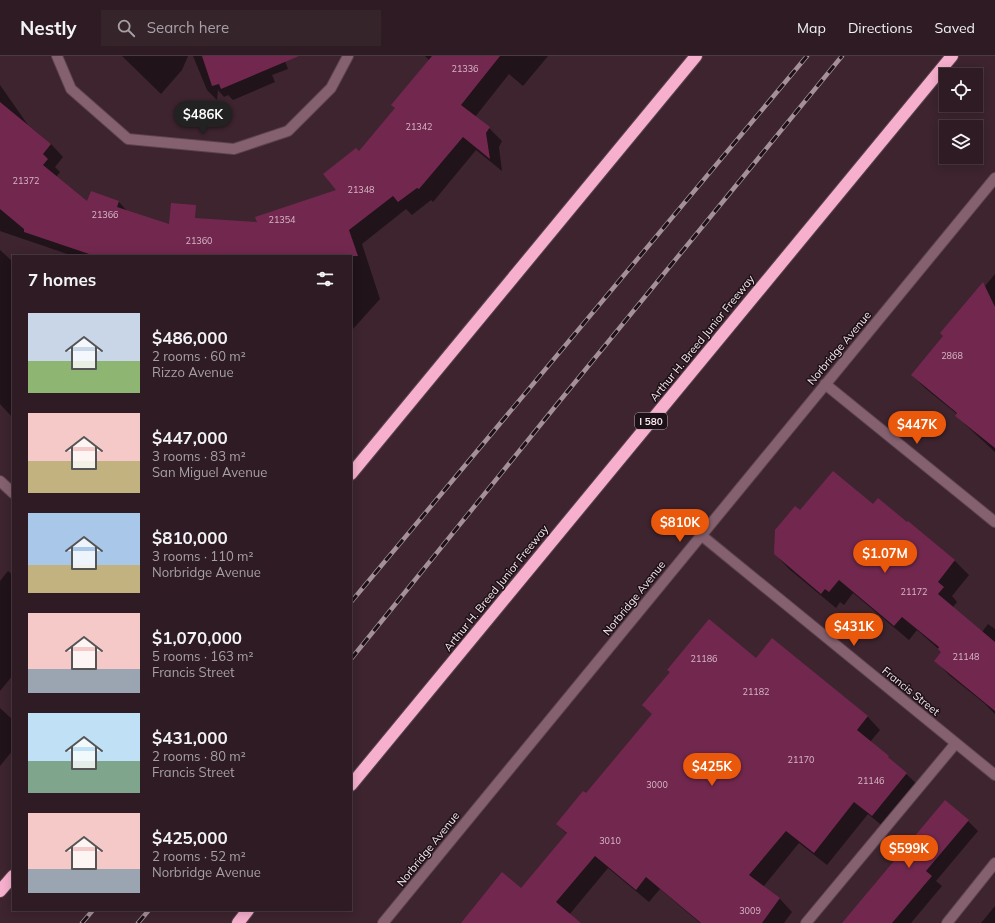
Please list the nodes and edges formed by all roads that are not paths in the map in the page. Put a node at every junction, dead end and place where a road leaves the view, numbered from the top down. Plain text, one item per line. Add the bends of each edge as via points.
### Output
1 (57, 56) edge
2 (348, 56) edge
3 (696, 56) edge
4 (952, 56) edge
5 (995, 178) edge
6 (825, 384) junction
7 (352, 473) edge
8 (995, 522) edge
9 (701, 535) junction
10 (956, 743) junction
11 (995, 775) edge
12 (352, 784) edge
13 (995, 863) edge
14 (12, 877) edge
15 (0, 891) edge
16 (247, 911) edge
17 (238, 923) edge
18 (383, 923) edge
19 (806, 923) edge
20 (947, 923) edge

1 - 2 street via 71,89 128,139 234,149 288,131 331,88
3 - 7 highway
4 - 12 highway, Arthur H. Breed Junior Freeway / I 580
5 - 6 street, Norbridge Avenue
6 - 8 street
6 - 9 street, Norbridge Avenue
9 - 10 street, Francis Street
9 - 18 street, Norbridge Avenue
10 - 11 street, Francis Street
10 - 19 street
13 - 20 street
14 - 15 highway
16 - 17 highway

